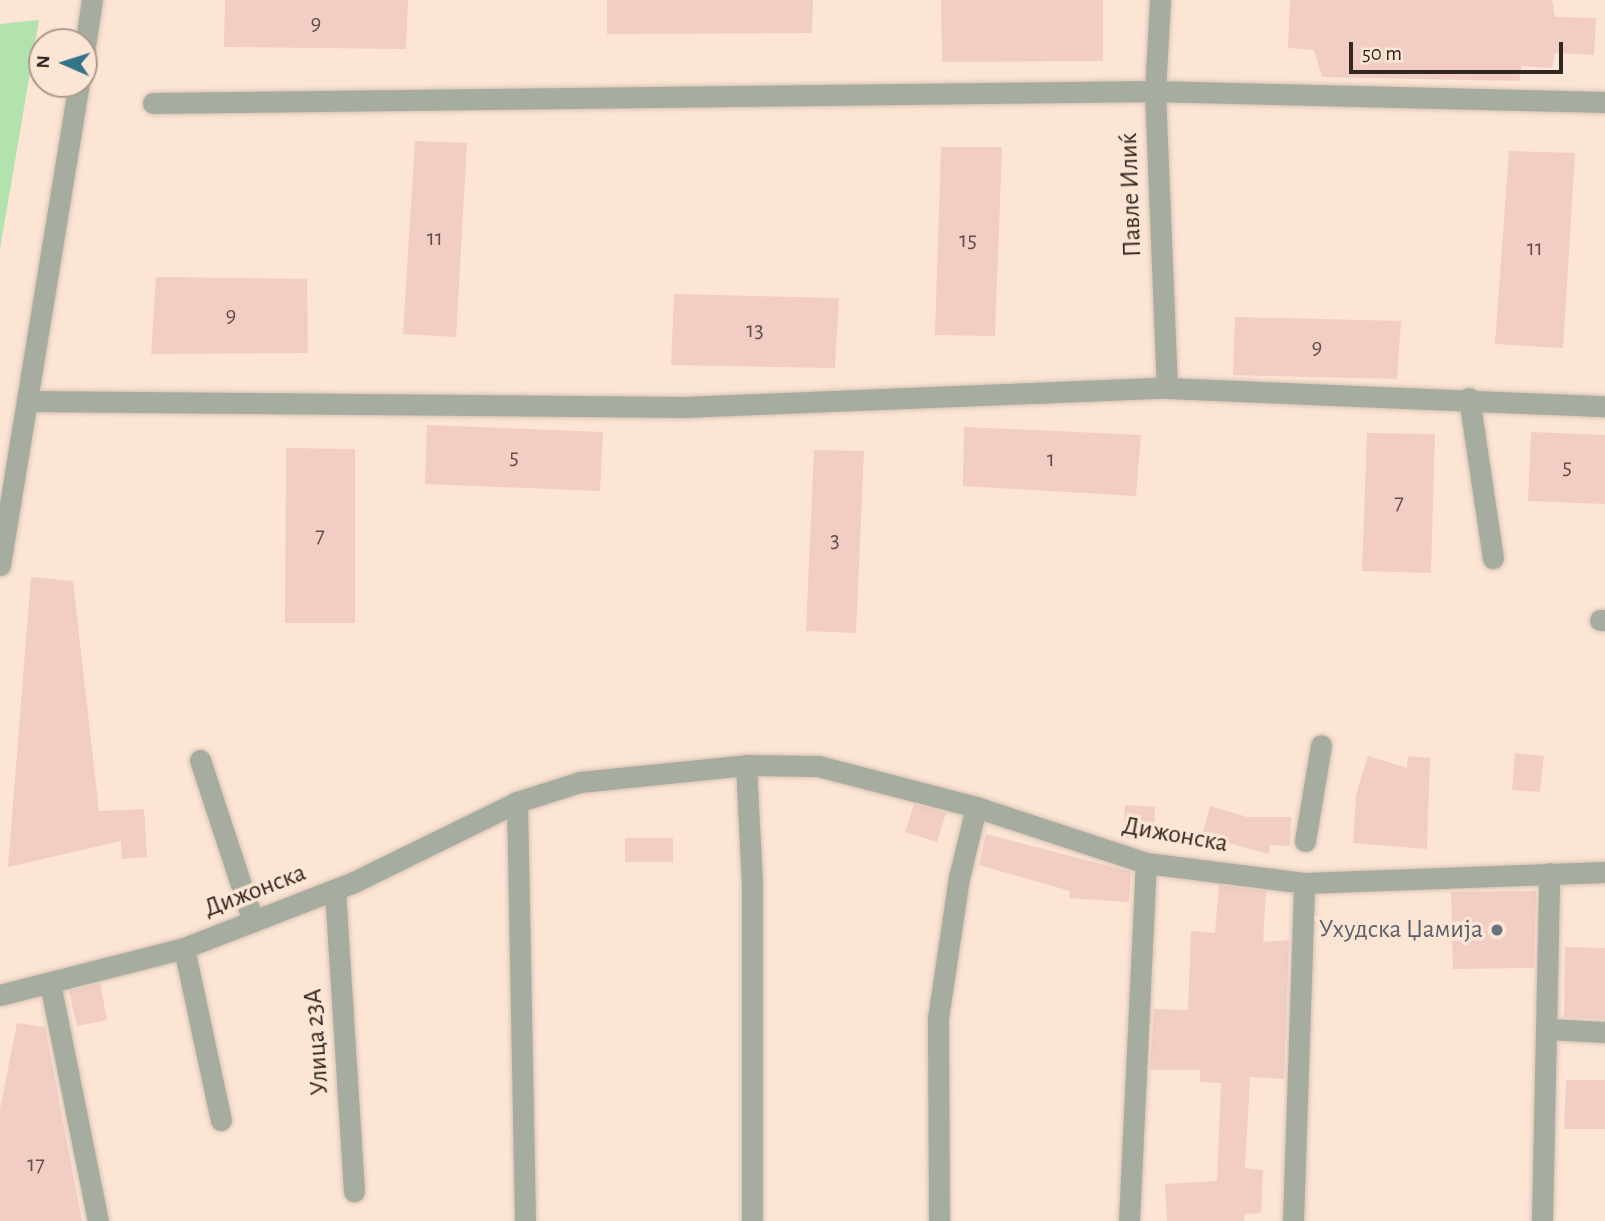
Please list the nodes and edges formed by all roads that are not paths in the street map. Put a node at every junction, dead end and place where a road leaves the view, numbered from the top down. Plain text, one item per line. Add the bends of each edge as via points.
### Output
1 (92, 0) edge
2 (1160, 0) edge
3 (88, 28) edge
4 (1156, 91) junction
5 (77, 98) edge
6 (1605, 102) edge
7 (153, 103) dead end
8 (1167, 388) junction
9 (1469, 398) junction
10 (27, 401) junction
11 (1605, 406) edge
12 (1493, 558) dead end
13 (0, 565) edge
14 (1321, 745) dead end
15 (200, 760) dead end
16 (746, 765) junction
17 (517, 802) junction
18 (976, 807) junction
19 (1305, 842) dead end
20 (1146, 863) junction
21 (1605, 872) edge
22 (1549, 873) junction
23 (1304, 883) junction
24 (335, 890) junction
25 (253, 921) junction
26 (184, 948) junction
27 (50, 983) junction
28 (0, 995) edge
29 (1548, 1029) junction
30 (1605, 1032) edge
31 (221, 1119) dead end
32 (354, 1191) dead end
33 (98, 1221) edge
34 (525, 1221) edge
35 (752, 1221) edge
36 (939, 1221) edge
37 (1129, 1221) edge
38 (1293, 1221) edge
39 (1542, 1221) edge

1 - 3 street
2 - 4 street, Павле Илиќ
4 - 6 street
4 - 7 street
4 - 8 street, Павле Илиќ
5 - 10 street
8 - 9 street
8 - 10 street via 684,407
9 - 11 street
9 - 12 street
10 - 13 street
14 - 19 street
15 - 25 street
16 - 17 street, Дижонска via 580,782
16 - 18 street, Дижонска via 818,766
16 - 35 street via 752,885
17 - 24 street, Дижонска
17 - 34 street
18 - 20 street, Дижонска
18 - 36 street via 959,878 938,1018
20 - 23 street, Дижонска
20 - 37 street
21 - 22 street, Дижонска
22 - 23 street, Дижонска
22 - 29 street
23 - 38 street
24 - 25 street, Дижонска
24 - 32 street, Улица 23А
25 - 26 street, Дижонска
26 - 27 street, Дижонска
26 - 31 street
27 - 28 street, Дижонска
27 - 33 street
29 - 30 street
29 - 39 street

